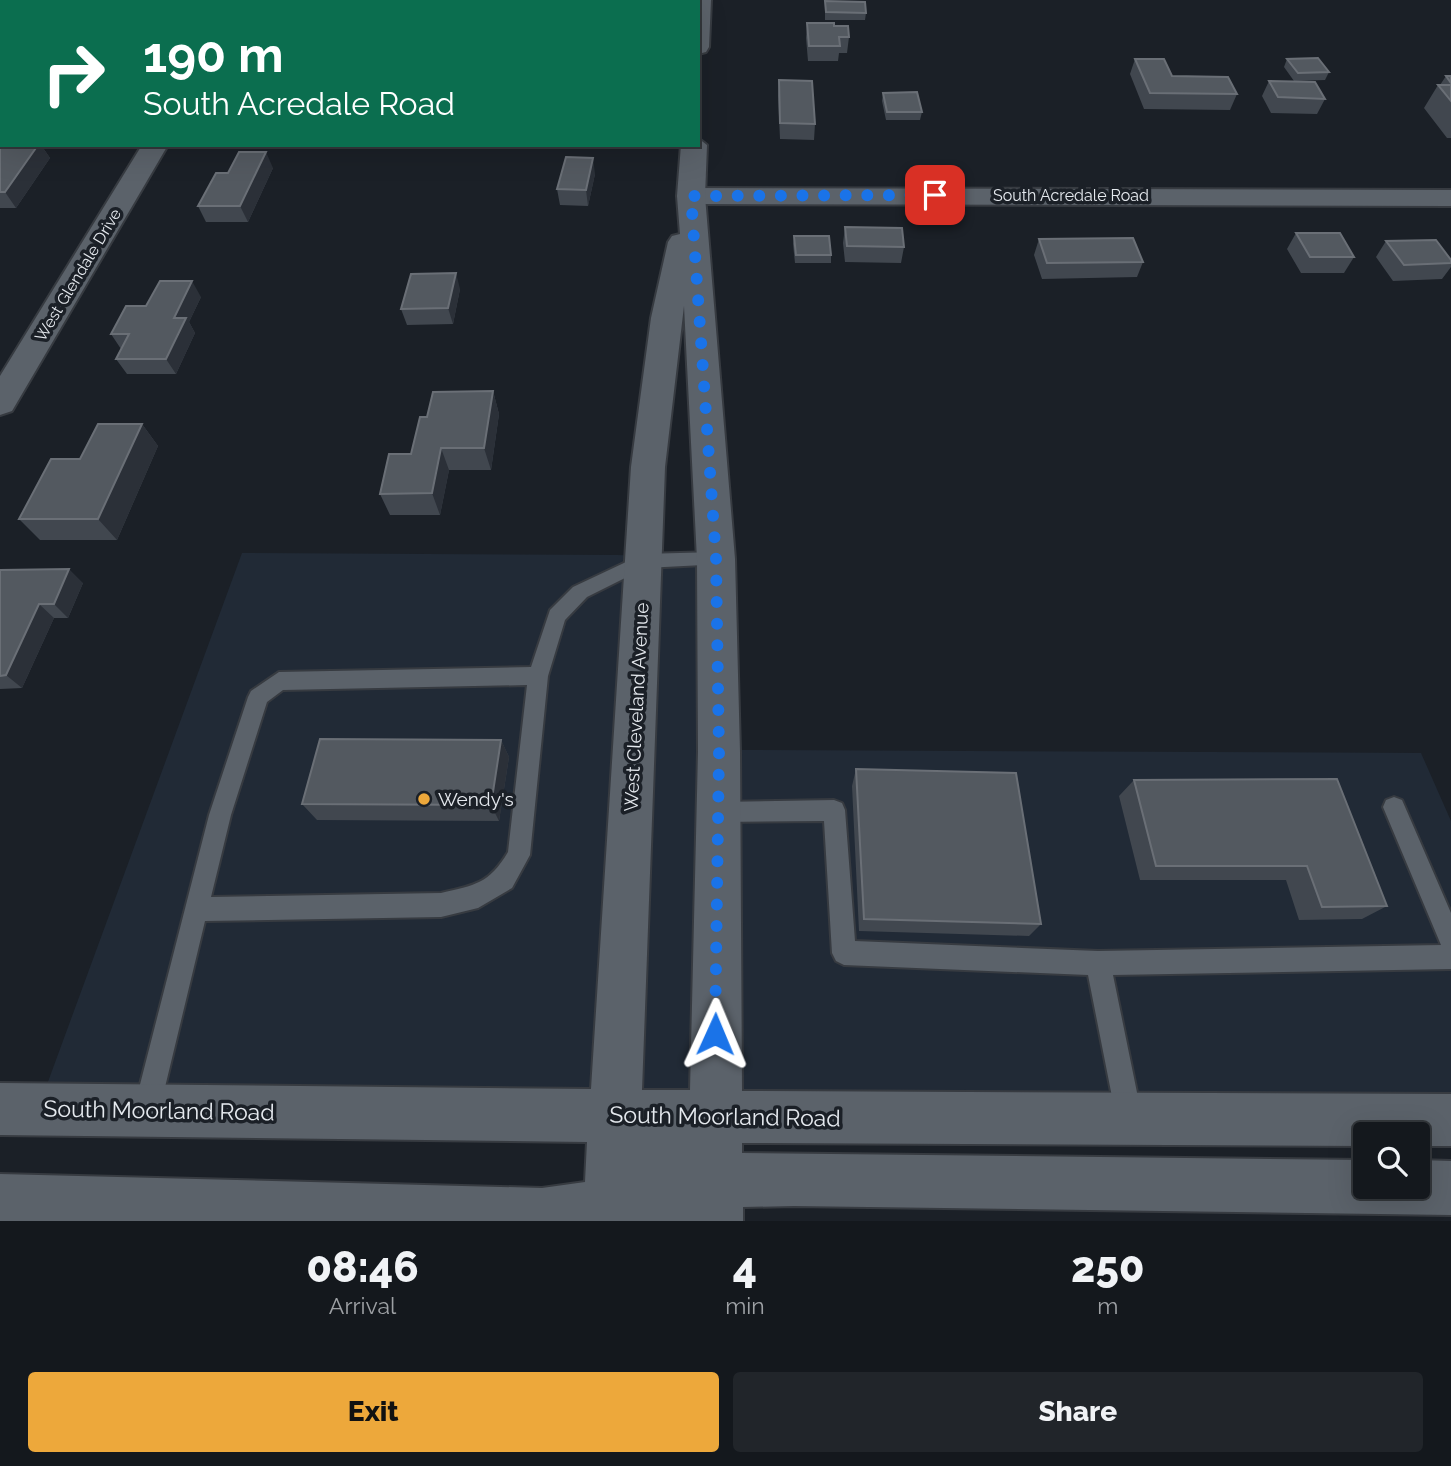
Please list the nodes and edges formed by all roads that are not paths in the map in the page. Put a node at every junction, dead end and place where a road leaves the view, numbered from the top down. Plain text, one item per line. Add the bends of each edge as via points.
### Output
1 (154, 147) edge
2 (694, 147) edge
3 (691, 196) junction
4 (1451, 198) edge
5 (0, 403) edge
6 (716, 559) junction
7 (643, 561) junction
8 (538, 676) junction
9 (1394, 807) dead end
10 (718, 812) junction
11 (196, 909) junction
12 (1451, 941) edge
13 (1451, 957) edge
14 (1098, 963) junction
15 (0, 1109) edge
16 (146, 1110) junction
17 (618, 1115) junction
18 (714, 1117) junction
19 (1129, 1118) junction
20 (1451, 1120) edge
21 (1451, 1188) edge
22 (0, 1201) edge
23 (715, 1201) edge
24 (625, 1216) edge

1 - 5 main road, West Glendale Drive
2 - 3 main road, West Cleveland Avenue
3 - 4 main road, South Acredale Road
3 - 6 main road, West Cleveland Avenue
3 - 7 main road, West Cleveland Avenue via 666,318 648,467
6 - 7 lane
6 - 10 main road, West Cleveland Avenue
7 - 8 lane via 580,592 557,616
7 - 17 main road, West Cleveland Avenue
8 - 11 lane via 279,681 258,697
8 - 11 lane via 519,855 504,880 478,896 441,905
9 - 12 lane
10 - 14 lane via 834,810 844,953
10 - 18 main road, West Cleveland Avenue
11 - 16 lane
13 - 14 lane
14 - 19 lane
15 - 16 main road, South Moorland Road
16 - 17 main road, South Moorland Road
17 - 18 main road, South Moorland Road
17 - 24 main road, West Cleveland Avenue
18 - 19 main road, South Moorland Road
18 - 23 main road, West Cleveland Avenue
18 - 24 main road
19 - 20 main road, South Moorland Road
21 - 23 main road via 794,1179
22 - 24 main road
23 - 24 main road

